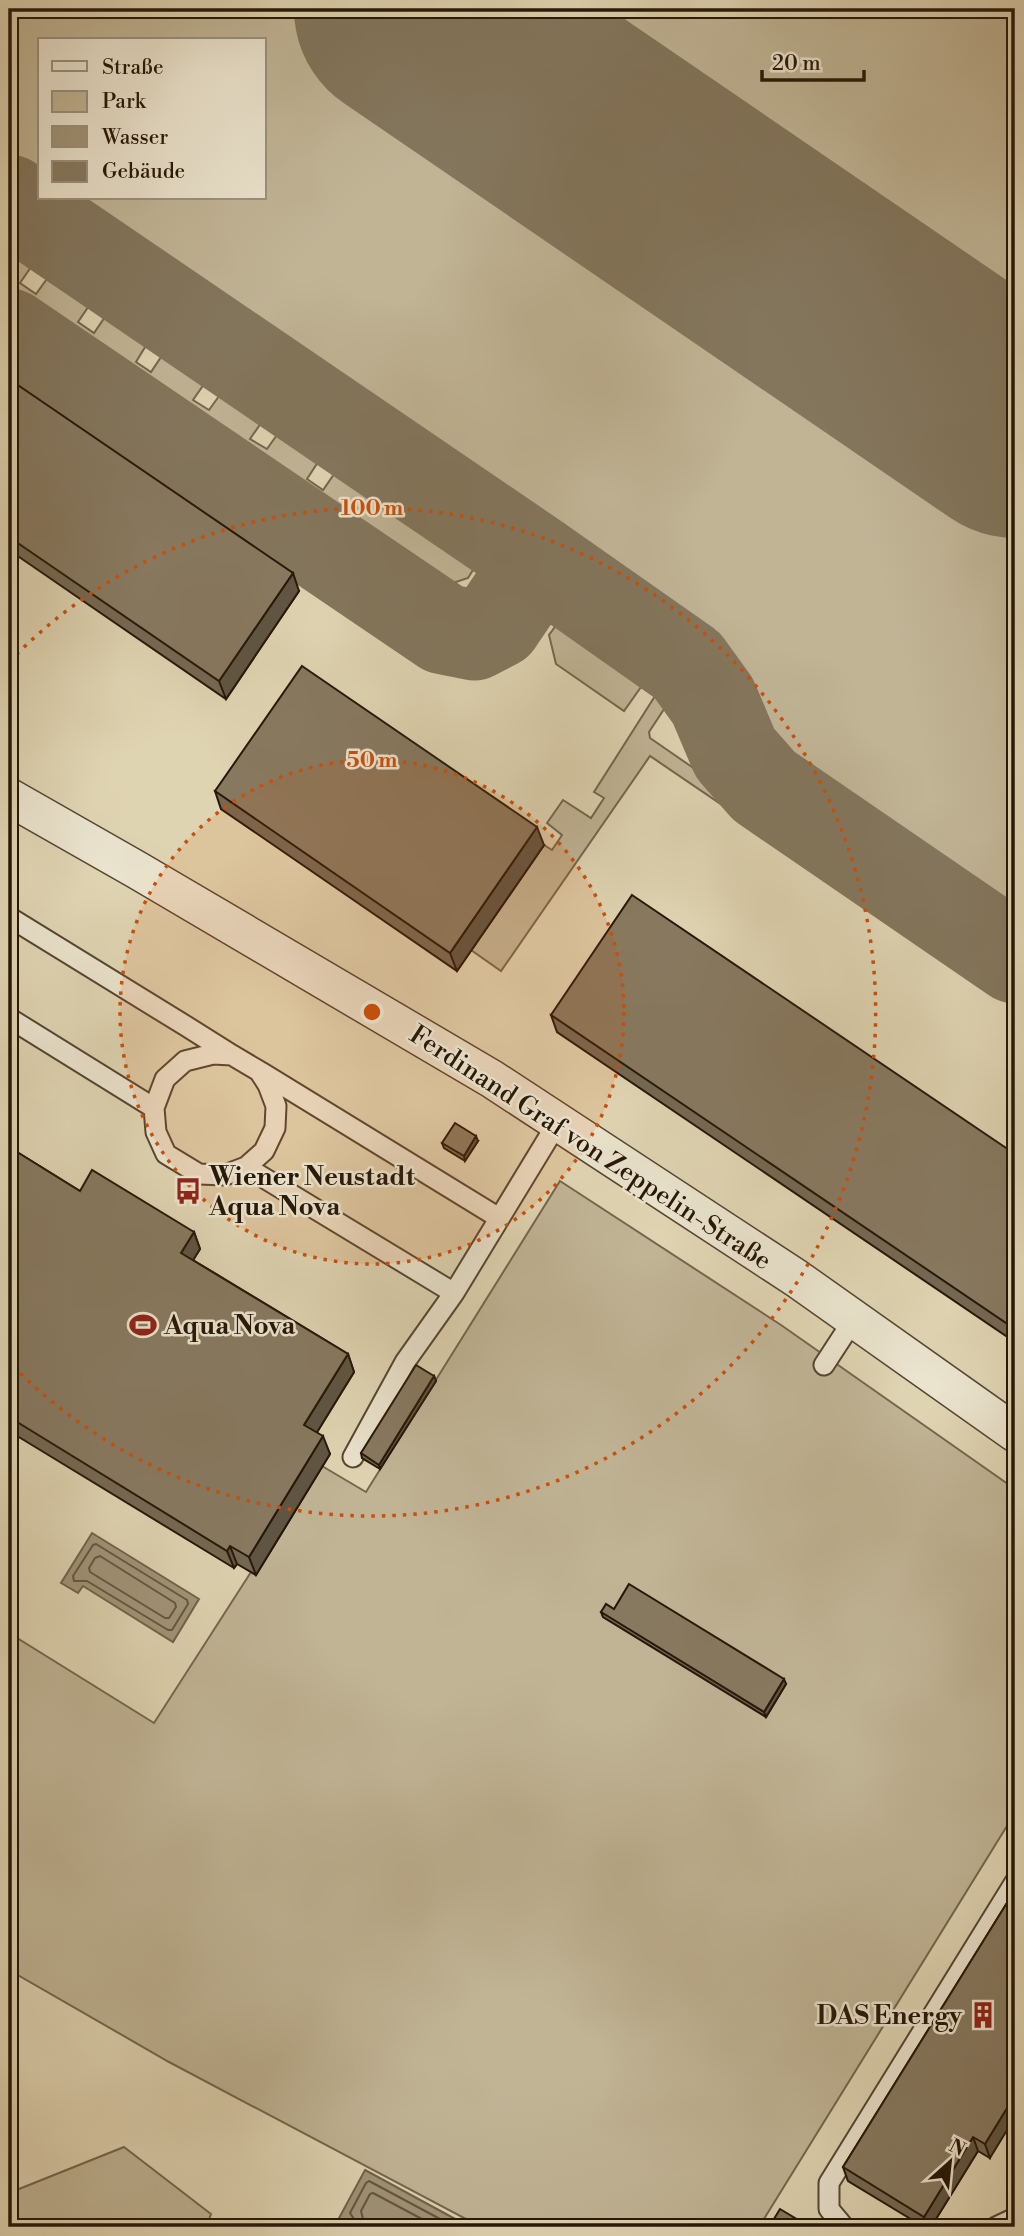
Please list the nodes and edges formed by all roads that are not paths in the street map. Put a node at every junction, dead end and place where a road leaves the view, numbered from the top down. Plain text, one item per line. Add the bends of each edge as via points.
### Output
1 (9, 797) edge
2 (9, 917) edge
3 (9, 1018) edge
4 (232, 1055) junction
5 (259, 1072) junction
6 (154, 1108) junction
7 (558, 1122) junction
8 (246, 1167) junction
9 (499, 1219) junction
10 (454, 1293) junction
11 (854, 1319) junction
12 (824, 1365) dead end
13 (1015, 1433) edge
14 (353, 1457) dead end
15 (1015, 1882) edge
16 (1015, 2218) edge
17 (844, 2227) edge
18 (996, 2227) edge

1 - 7 street, Ferdinand Graf von Zeppelin-Straße via 365,1003
2 - 4 lane
3 - 6 lane
4 - 5 lane
4 - 6 lane via 185,1061 165,1079
5 - 8 lane via 276,1106 275,1128 264,1151
5 - 9 lane
6 - 8 lane via 156,1132 166,1154 199,1174 225,1175
7 - 9 lane
7 - 11 street, Ferdinand Graf von Zeppelin-Straße
8 - 10 lane
9 - 10 lane
10 - 14 lane via 405,1362
11 - 12 lane
11 - 13 street, Ferdinand Graf von Zeppelin-Straße
15 - 17 lane via 830,2183 829,2209
16 - 18 lane

